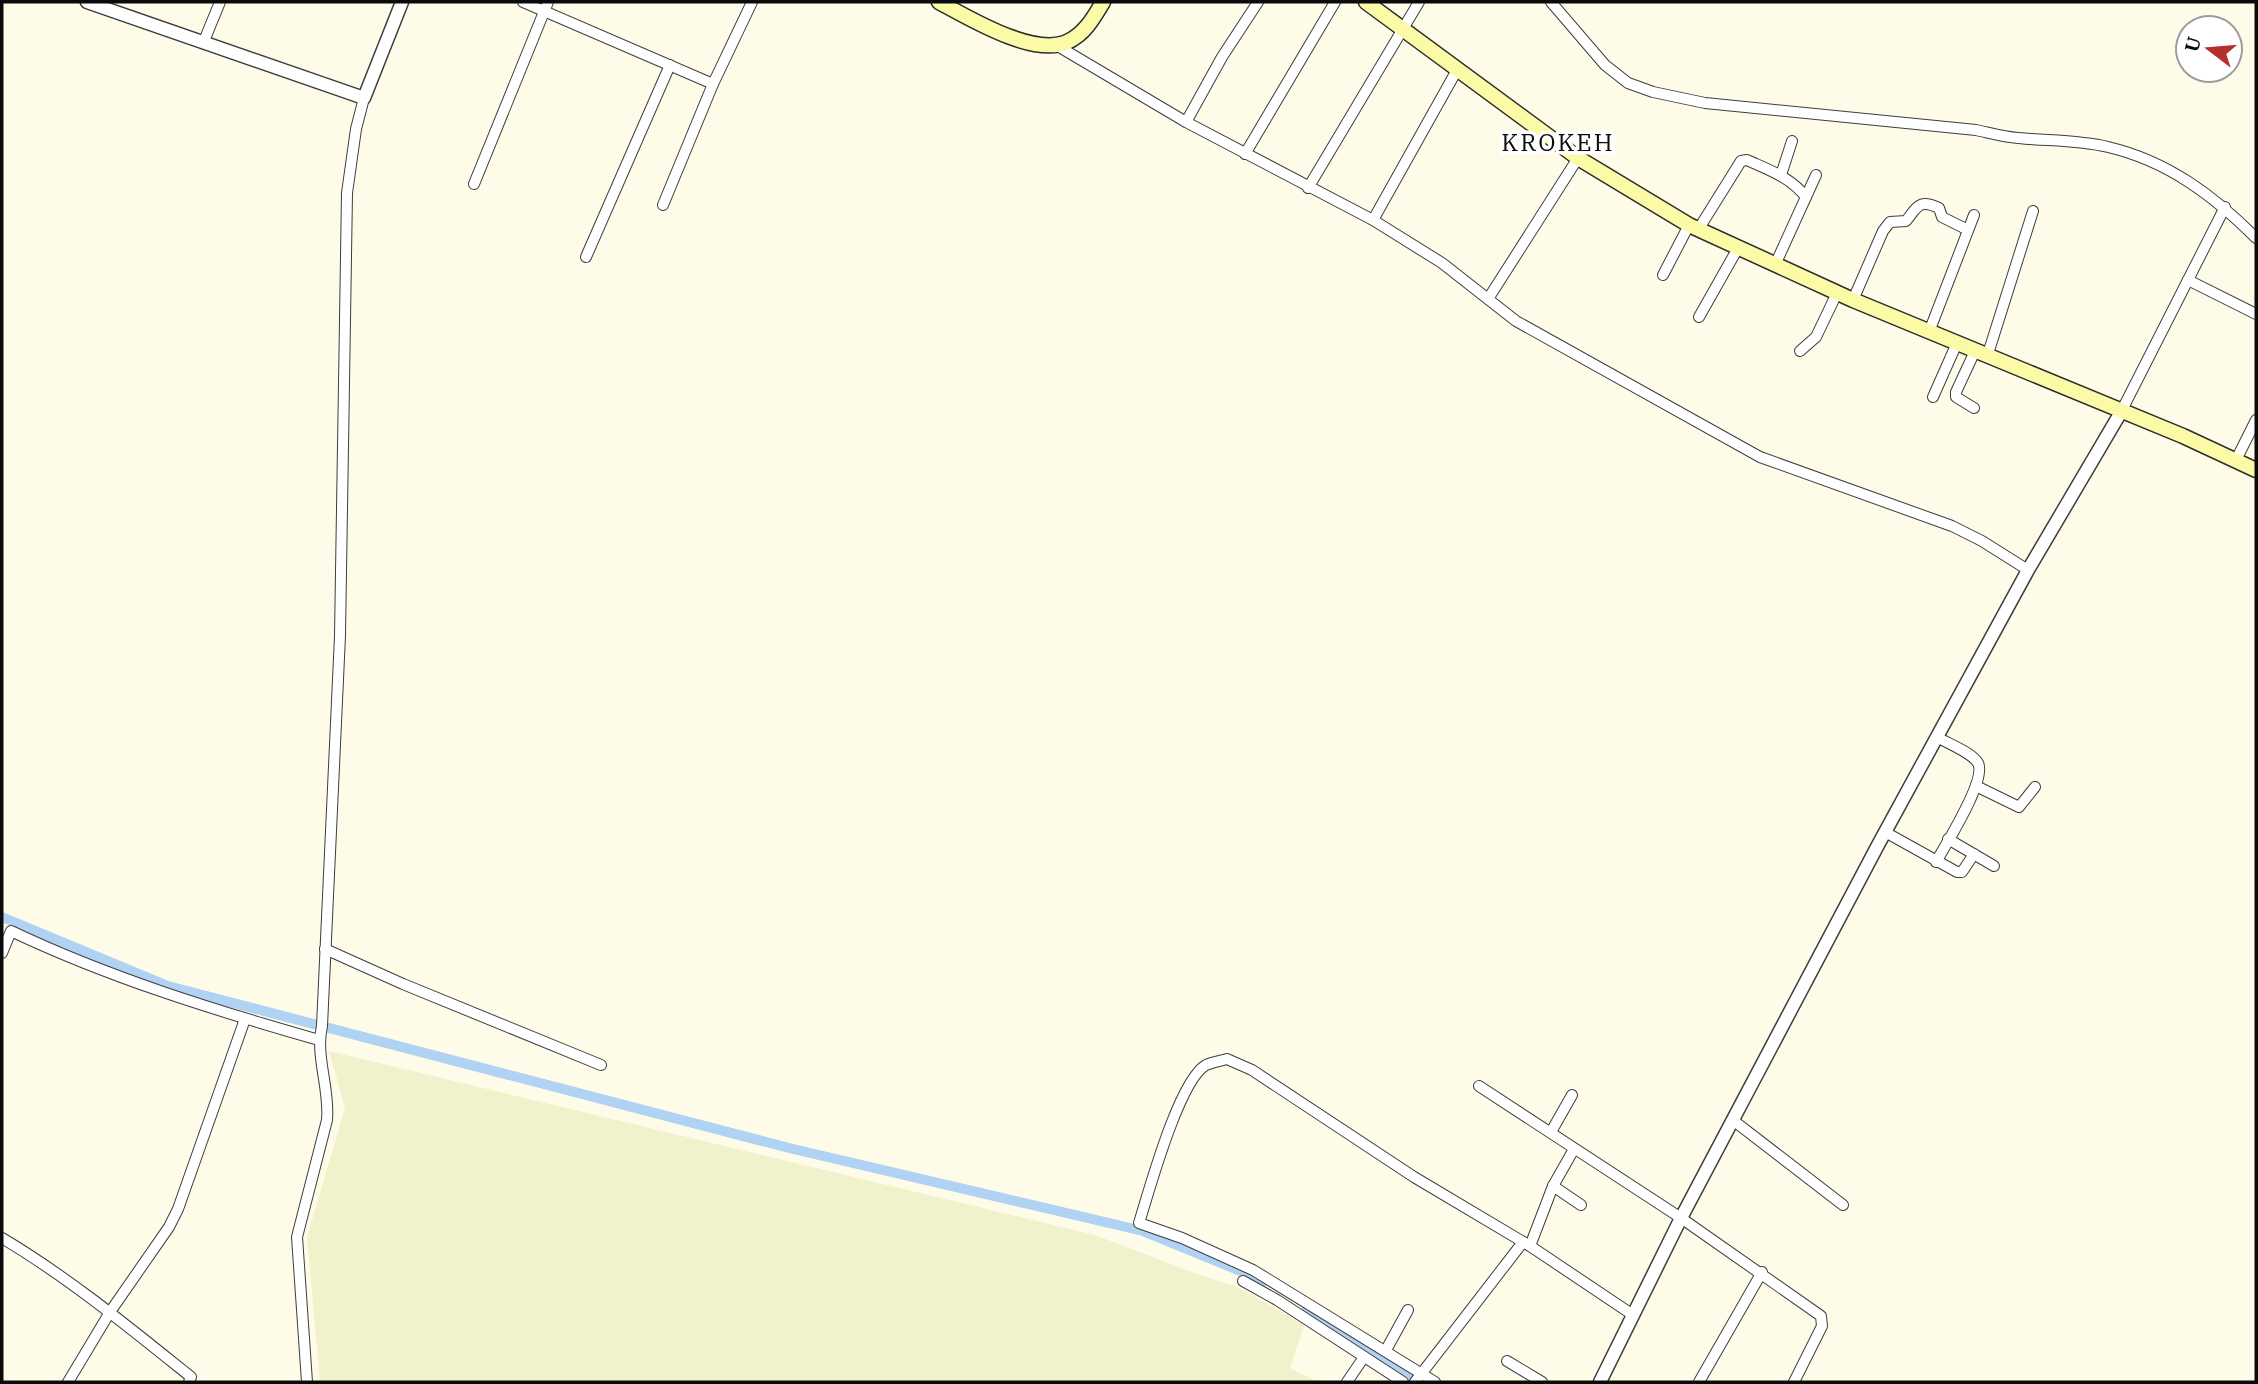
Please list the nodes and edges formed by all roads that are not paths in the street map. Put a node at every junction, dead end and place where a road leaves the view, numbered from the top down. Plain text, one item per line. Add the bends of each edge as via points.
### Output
1 (87, 2) edge
2 (220, 2) edge
3 (402, 2) edge
4 (523, 2) edge
5 (752, 2) edge
6 (939, 2) edge
7 (1103, 2) edge
8 (1258, 2) edge
9 (1335, 2) edge
10 (1366, 2) edge
11 (1419, 2) edge
12 (1551, 2) edge
13 (545, 7) edge
14 (1403, 28) junction
15 (204, 41) junction
16 (1056, 45) junction
17 (670, 65) junction
18 (1457, 70) junction
19 (713, 84) junction
20 (364, 98) junction
21 (1185, 122) junction
22 (1792, 141) dead end
23 (1245, 154) junction
24 (1578, 158) junction
25 (1781, 175) junction
26 (1816, 175) dead end
27 (474, 184) dead end
28 (1308, 188) junction
29 (1806, 197) junction
30 (663, 205) dead end
31 (2225, 207) junction
32 (2033, 211) dead end
33 (1974, 215) dead end
34 (1373, 220) junction
35 (1693, 228) junction
36 (1968, 230) junction
37 (2256, 238) edge
38 (1738, 248) junction
39 (586, 257) dead end
40 (1775, 265) junction
41 (1663, 275) dead end
42 (2188, 280) junction
43 (1837, 293) junction
44 (1488, 299) junction
45 (1853, 300) junction
46 (2256, 314) edge
47 (1699, 317) dead end
48 (1929, 332) junction
49 (1957, 344) junction
50 (1800, 351) dead end
51 (1981, 354) junction
52 (1933, 397) dead end
53 (1974, 408) dead end
54 (2121, 412) junction
55 (2256, 419) edge
56 (2235, 460) junction
57 (2256, 470) edge
58 (2028, 570) junction
59 (1937, 737) junction
60 (1976, 786) junction
61 (2035, 788) dead end
62 (1885, 832) junction
63 (1948, 839) junction
64 (1974, 854) junction
65 (1936, 862) junction
66 (1994, 866) dead end
67 (325, 948) junction
68 (2, 953) edge
69 (245, 1019) junction
70 (320, 1034) junction
71 (601, 1065) dead end
72 (1479, 1086) dead end
73 (1572, 1095) dead end
74 (1734, 1121) junction
75 (1551, 1132) junction
76 (1574, 1149) junction
77 (1553, 1186) junction
78 (1581, 1205) dead end
79 (1843, 1205) dead end
80 (1681, 1218) junction
81 (2, 1238) edge
82 (1527, 1244) junction
83 (1762, 1272) junction
84 (1243, 1281) dead end
85 (1408, 1310) dead end
86 (110, 1312) junction
87 (1633, 1315) junction
88 (1386, 1350) junction
89 (1364, 1357) junction
90 (1507, 1362) dead end
91 (1422, 1373) junction
92 (68, 1382) edge
93 (189, 1382) edge
94 (307, 1382) edge
95 (1347, 1382) edge
96 (1401, 1382) edge
97 (1415, 1382) edge
98 (1435, 1382) edge
99 (1542, 1382) edge
100 (1600, 1382) edge
101 (1699, 1382) edge
102 (1794, 1382) edge

1 - 15 street
2 - 15 street
3 - 20 street
4 - 13 street
5 - 19 street
6 - 16 main road via 993,31
7 - 16 main road via 1080,34
8 - 21 street
9 - 23 street
10 - 14 main road
11 - 14 street
12 - 31 street via 1605,65 1628,83 1653,92 1705,103 2107,147 2169,170
13 - 17 street
13 - 27 street
14 - 18 main road
14 - 28 street
15 - 20 street
16 - 21 street
17 - 19 street
17 - 39 street
18 - 24 main road
18 - 34 street
19 - 30 street
20 - 67 street via 347,192 340,636
21 - 23 street
22 - 25 street
23 - 28 street
24 - 35 main road
24 - 44 street
25 - 29 street
25 - 35 street via 1741,161
26 - 29 street
28 - 34 street
29 - 40 street
31 - 37 street
31 - 42 street
32 - 51 street
33 - 36 street
34 - 44 street via 1442,263
35 - 38 main road
35 - 41 street
36 - 45 street via 1942,217 1939,208 1928,203 1917,207 1906,221 1890,222
36 - 48 street
38 - 40 main road
38 - 47 street
40 - 43 main road
42 - 46 street
42 - 54 street
43 - 45 main road
43 - 50 street via 1816,337
44 - 58 street via 1516,321 1760,457 1952,526
45 - 48 main road
48 - 49 main road
49 - 51 main road
49 - 52 street
51 - 53 street via 1956,392 1956,397
51 - 54 main road
54 - 56 main road
54 - 58 street
55 - 56 street
56 - 57 main road
58 - 59 street
59 - 60 street via 1977,761
59 - 62 street
60 - 61 street via 2018,807
60 - 63 street
62 - 65 street
62 - 74 street
63 - 64 street
63 - 65 street
64 - 65 street via 1962,872
64 - 66 street
67 - 70 street
67 - 71 street
68 - 69 street via 11,931 143,985
69 - 70 street
69 - 86 street via 178,1209
70 - 94 street via 327,1120 297,1237
72 - 75 street
73 - 75 street
74 - 79 street
74 - 80 street
75 - 76 street
76 - 77 street
76 - 80 street
77 - 78 street
77 - 82 street
80 - 83 street
80 - 87 street
81 - 86 street
82 - 87 street
82 - 88 street via 1252,1070 1227,1059 1204,1066 1172,1121 1139,1223 1253,1270
82 - 91 street
83 - 101 street
83 - 102 street via 1823,1320
84 - 89 street
85 - 88 street
86 - 92 street
86 - 93 street via 191,1377
87 - 100 street
88 - 91 street
89 - 95 street
89 - 96 street
90 - 99 street
91 - 97 street
91 - 98 street

